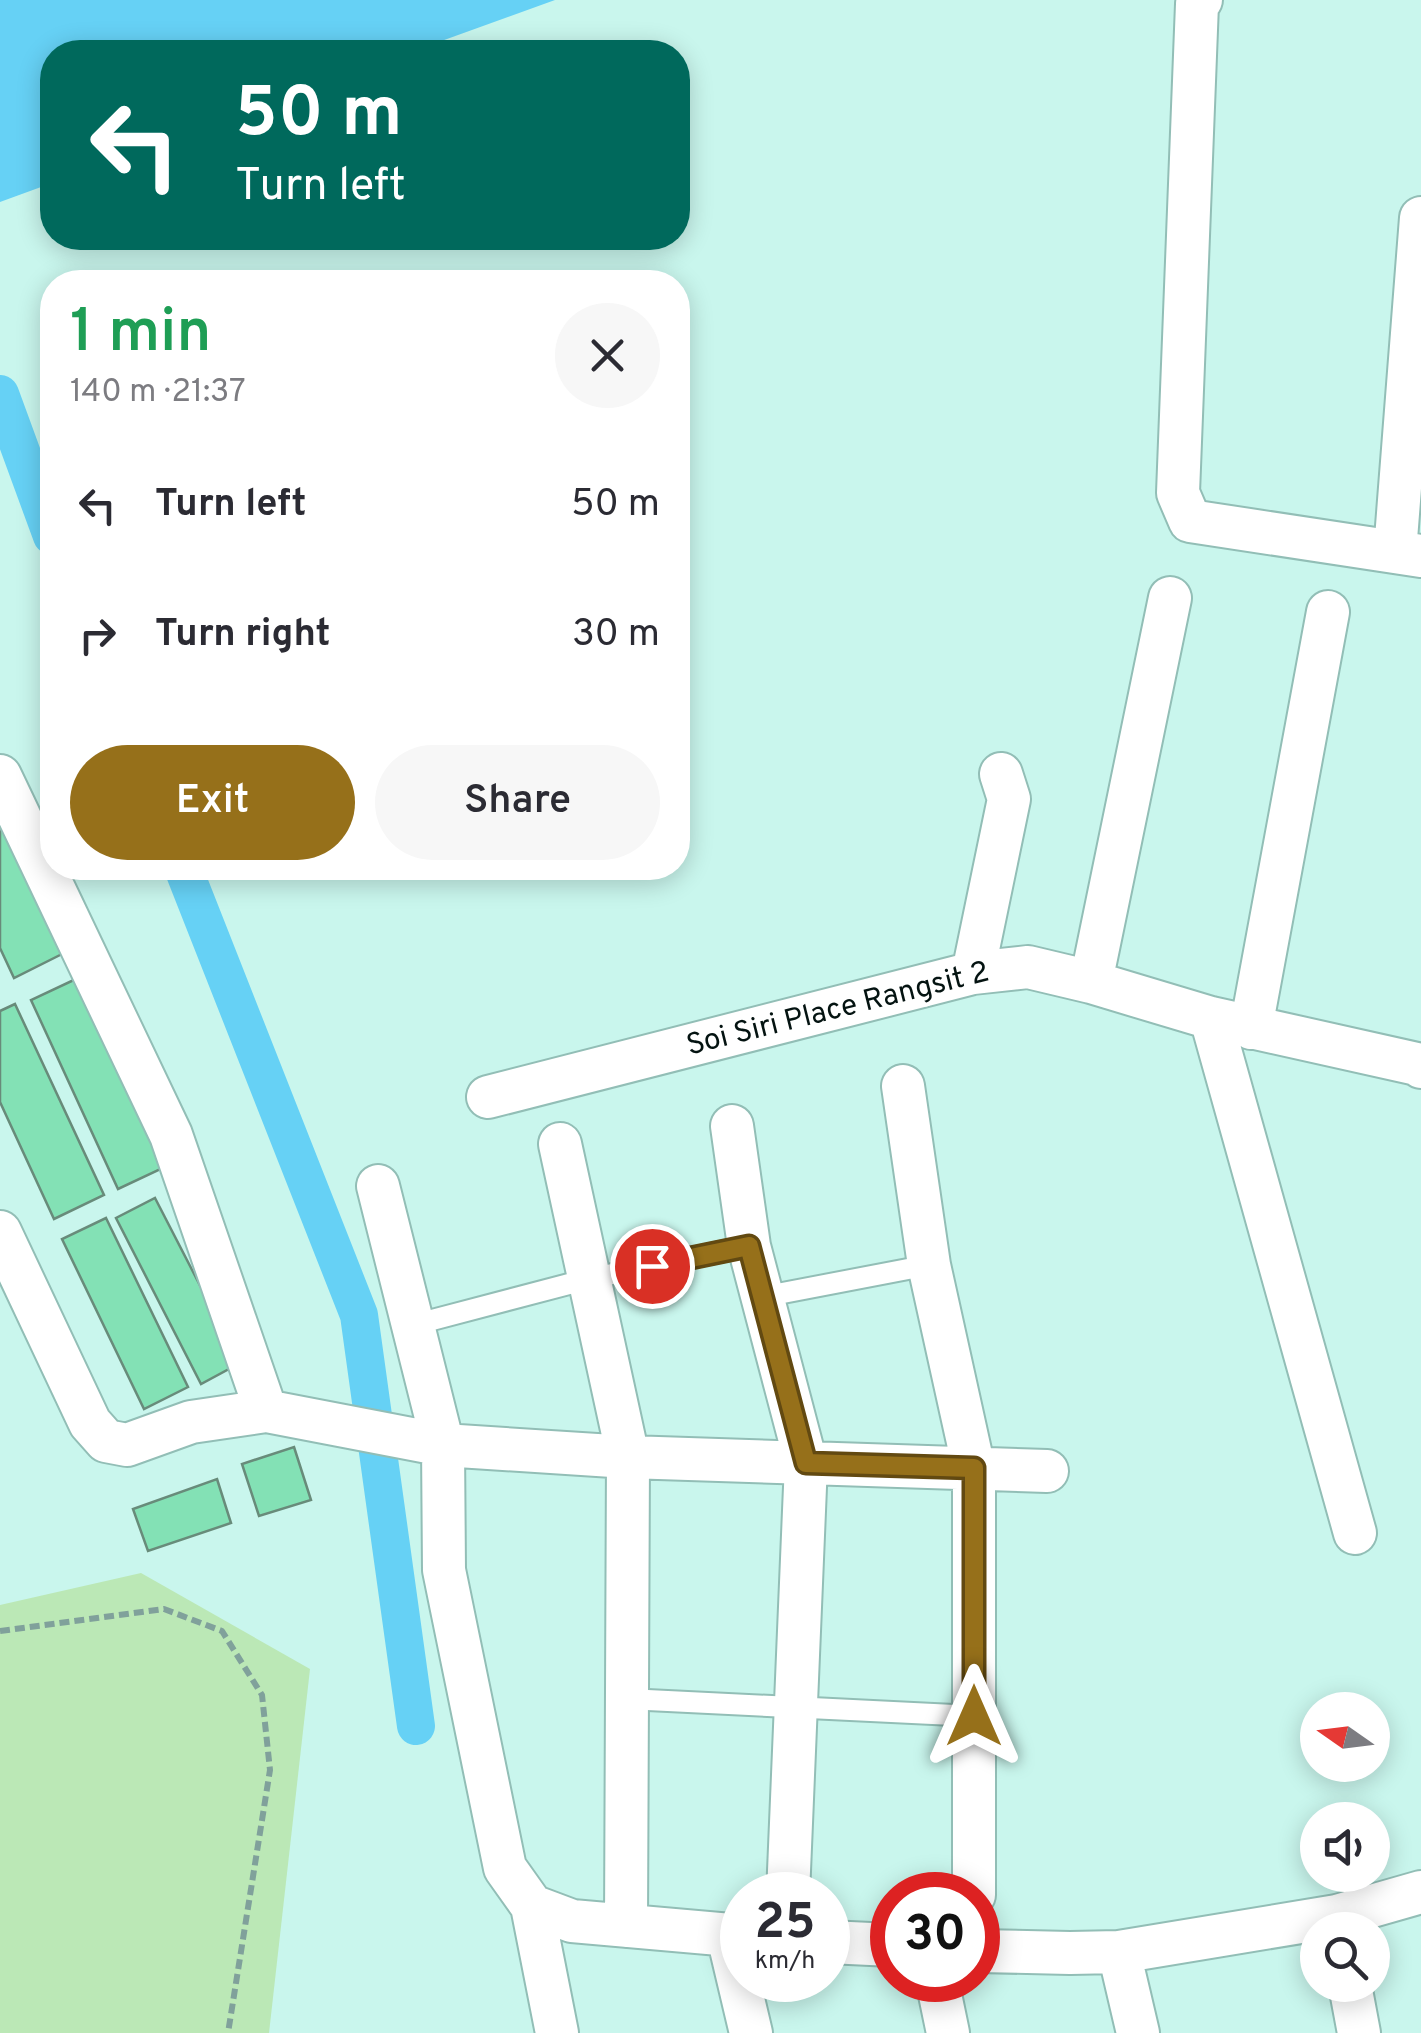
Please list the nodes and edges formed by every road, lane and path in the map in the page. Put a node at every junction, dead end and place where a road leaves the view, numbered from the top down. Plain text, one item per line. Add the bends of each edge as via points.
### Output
1 (1201, 0) edge
2 (1421, 218) edge
3 (1408, 554) edge
4 (1170, 598) dead end
5 (1328, 612) dead end
6 (1002, 774) dead end
7 (0, 776) edge
8 (40, 860) edge
9 (50, 880) edge
10 (973, 973) junction
11 (1091, 982) junction
12 (1231, 1023) junction
13 (1420, 1057) edge
14 (903, 1086) dead end
15 (488, 1098) dead end
16 (732, 1126) dead end
17 (560, 1144) dead end
18 (378, 1186) dead end
19 (0, 1232) edge
20 (749, 1246) junction
21 (929, 1264) junction
22 (588, 1279) junction
23 (762, 1297) junction
24 (413, 1325) junction
25 (266, 1411) junction
26 (443, 1444) junction
27 (628, 1456) junction
28 (806, 1463) junction
29 (974, 1468) junction
30 (1047, 1471) dead end
31 (1355, 1533) dead end
32 (0, 1631) edge
33 (627, 1698) junction
34 (796, 1706) junction
35 (974, 1716) junction
36 (789, 1872) edge
37 (974, 1872) edge
38 (1421, 1892) edge
39 (532, 1906) junction
40 (1368, 1912) edge
41 (626, 1926) junction
42 (1300, 1928) edge
43 (720, 1935) edge
44 (1000, 1952) edge
45 (1118, 1952) junction
46 (746, 2002) edge
47 (941, 2002) edge
48 (1353, 2002) edge
49 (228, 2033) edge
50 (557, 2033) edge
51 (750, 2033) edge
52 (948, 2033) edge
53 (1138, 2033) edge
54 (1359, 2033) edge

1 - 3 street via 1178,493 1190,521
2 - 3 street
4 - 11 street
5 - 12 street
6 - 10 street via 1009,799
7 - 8 street
9 - 25 street via 171,1135
10 - 11 street, Soi Siri Place Rangsit 2 via 1028,967
10 - 15 street, Soi Siri Place Rangsit 2
11 - 12 street, Soi Siri Place Rangsit 2
12 - 13 street, Soi Siri Place Rangsit 2
12 - 31 street
14 - 21 street
16 - 20 street
17 - 22 street
18 - 24 street
19 - 25 street via 90,1423 106,1440 126,1445 191,1422
20 - 22 lane
20 - 23 street
21 - 23 lane
21 - 29 street
22 - 24 lane
22 - 27 street
23 - 28 street
24 - 26 street
25 - 26 street
26 - 27 street
26 - 39 street via 444,1570 505,1868
27 - 28 street
27 - 33 street
28 - 29 street
28 - 34 street
29 - 30 street
29 - 35 street
32 - 49 path via 164,1609 222,1630 262,1695 270,1770
33 - 34 lane
33 - 41 street
34 - 35 lane
34 - 36 street
35 - 37 street
38 - 40 street
39 - 41 street via 572,1921
39 - 50 street
41 - 43 street
42 - 45 street
44 - 45 street
45 - 53 street
46 - 51 street
47 - 52 street
48 - 54 street

